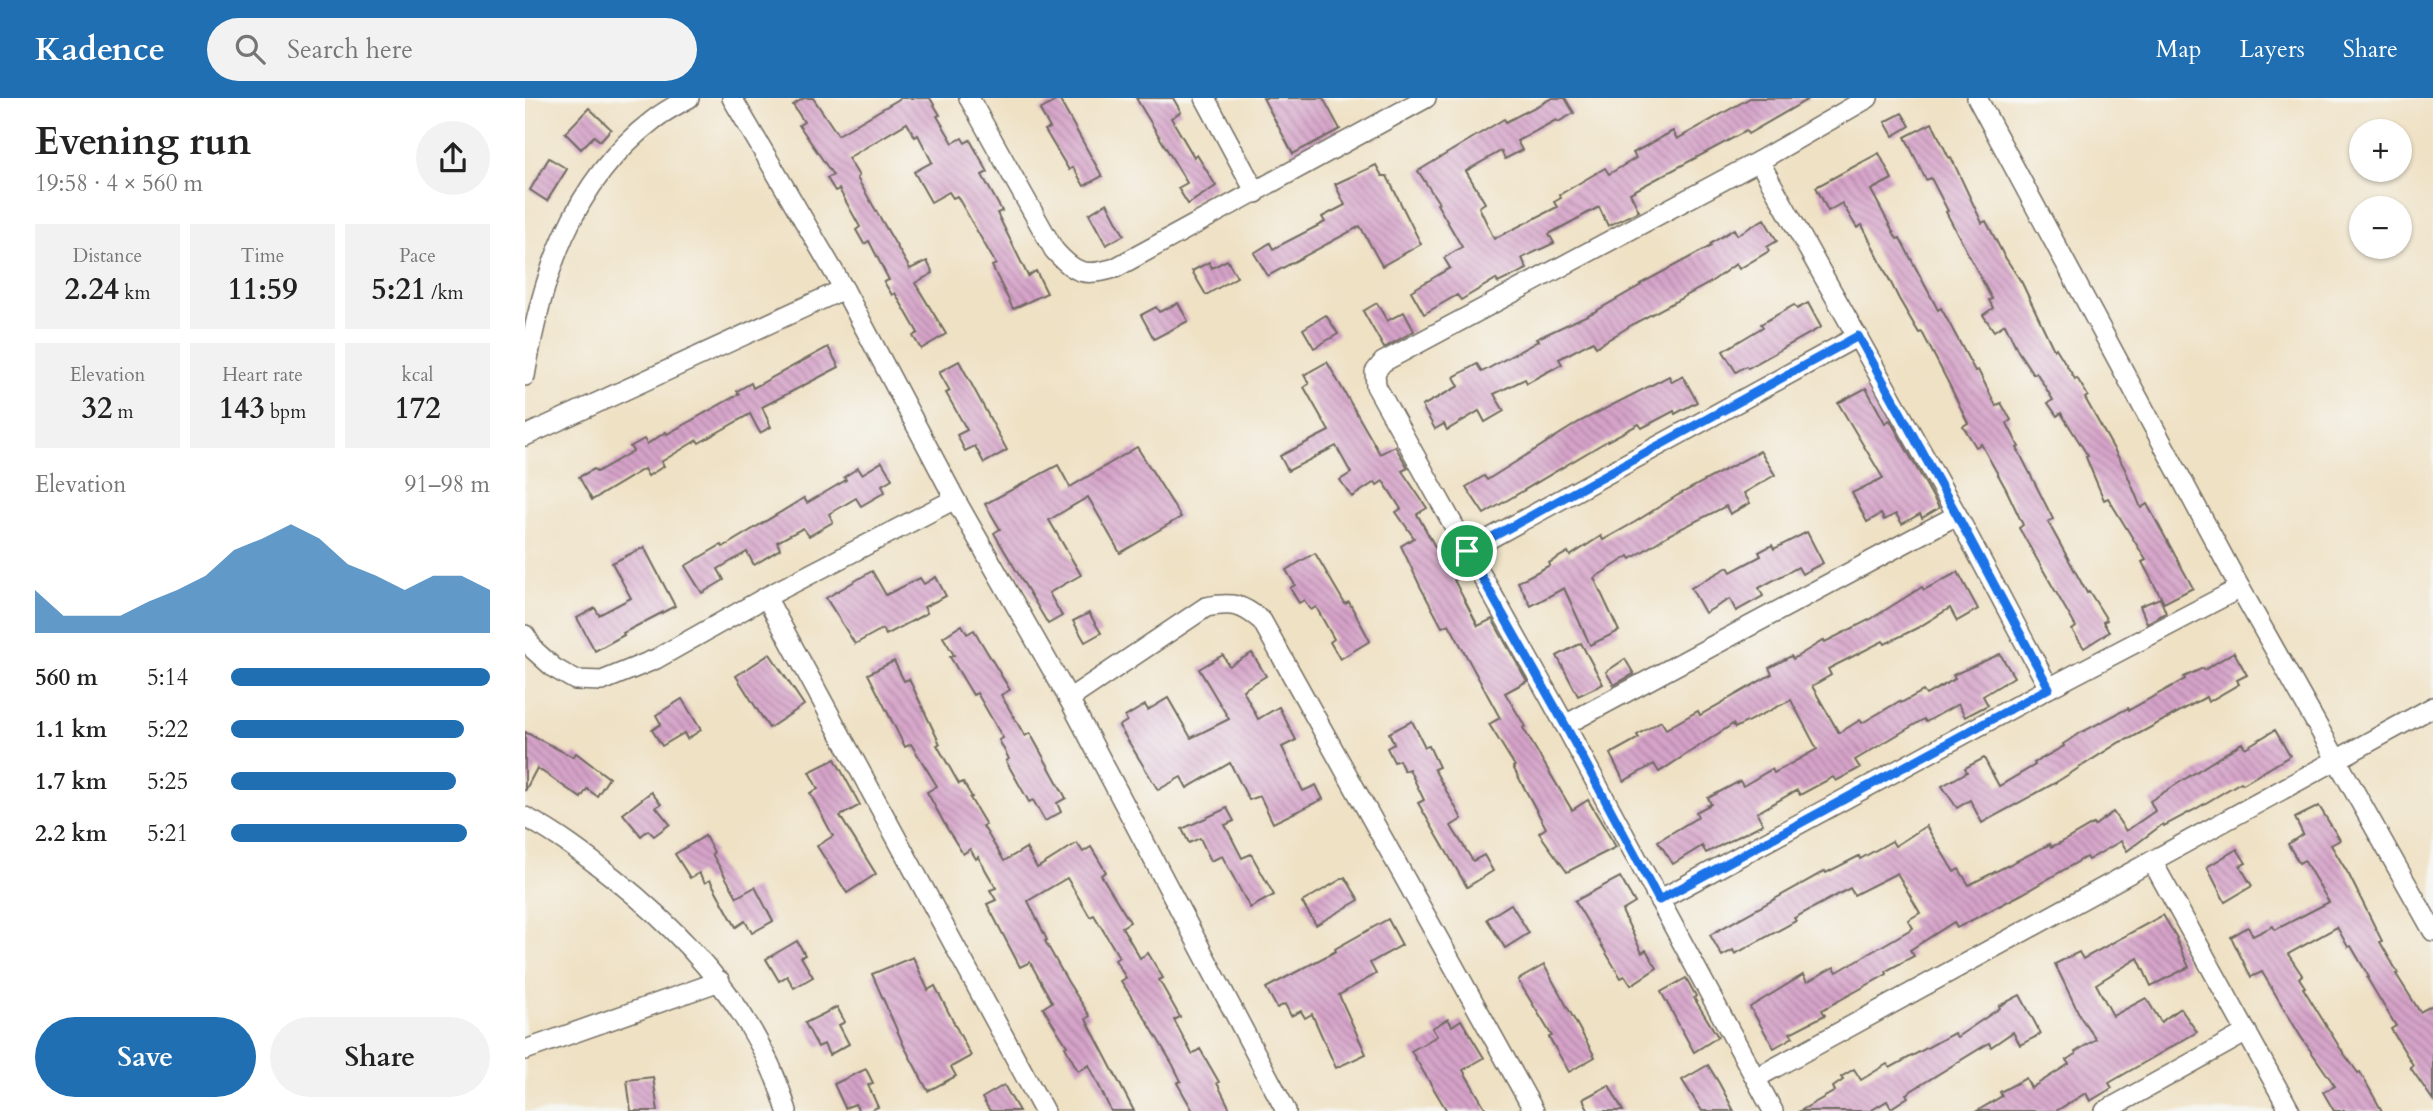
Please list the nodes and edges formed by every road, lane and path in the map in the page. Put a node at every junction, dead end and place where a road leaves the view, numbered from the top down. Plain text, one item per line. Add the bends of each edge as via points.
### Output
1 (688, 98) edge
2 (732, 98) edge
3 (969, 98) edge
4 (1205, 98) edge
5 (1426, 98) edge
6 (1868, 98) edge
7 (1977, 98) edge
8 (1759, 161) junction
9 (1256, 193) junction
10 (844, 289) junction
11 (1858, 336) junction
12 (525, 376) edge
13 (525, 436) edge
14 (955, 499) junction
15 (1957, 515) junction
16 (1467, 551) junction
17 (2240, 588) junction
18 (766, 597) junction
19 (525, 635) edge
20 (2049, 688) junction
21 (1069, 699) junction
22 (2433, 707) edge
23 (1565, 725) junction
24 (2338, 760) junction
25 (525, 817) edge
26 (2153, 861) junction
27 (1659, 900) junction
28 (2433, 931) edge
29 (720, 981) junction
30 (2247, 1032) junction
31 (525, 1049) edge
32 (1755, 1078) junction
33 (787, 1111) edge
34 (1044, 1111) edge
35 (1286, 1111) edge
36 (1534, 1111) edge
37 (1773, 1111) edge
38 (2105, 1111) edge
39 (2290, 1111) edge

1 - 12 street via 632,138 593,185 565,229 538,306
2 - 10 street
3 - 9 street via 1054,250 1082,274 1115,268
4 - 9 street
5 - 9 street
6 - 8 street
7 - 17 street
8 - 11 street
8 - 16 street via 1383,362 1375,372 1376,386
10 - 13 street
10 - 14 street
11 - 15 street
11 - 16 street
14 - 18 street
14 - 21 street
15 - 20 street
15 - 23 street
16 - 23 street
17 - 20 street
17 - 24 street
18 - 19 street via 656,659 602,681 575,680 554,668
18 - 34 street
20 - 27 street
21 - 35 street
21 - 36 street via 1206,607 1227,603 1247,608 1262,621
22 - 24 street
23 - 27 street
24 - 26 street
24 - 28 street
25 - 29 street via 591,860 642,901
26 - 30 street
26 - 32 street
27 - 32 street
29 - 31 street
29 - 33 street via 765,1056
30 - 38 street
30 - 39 street
32 - 37 street

